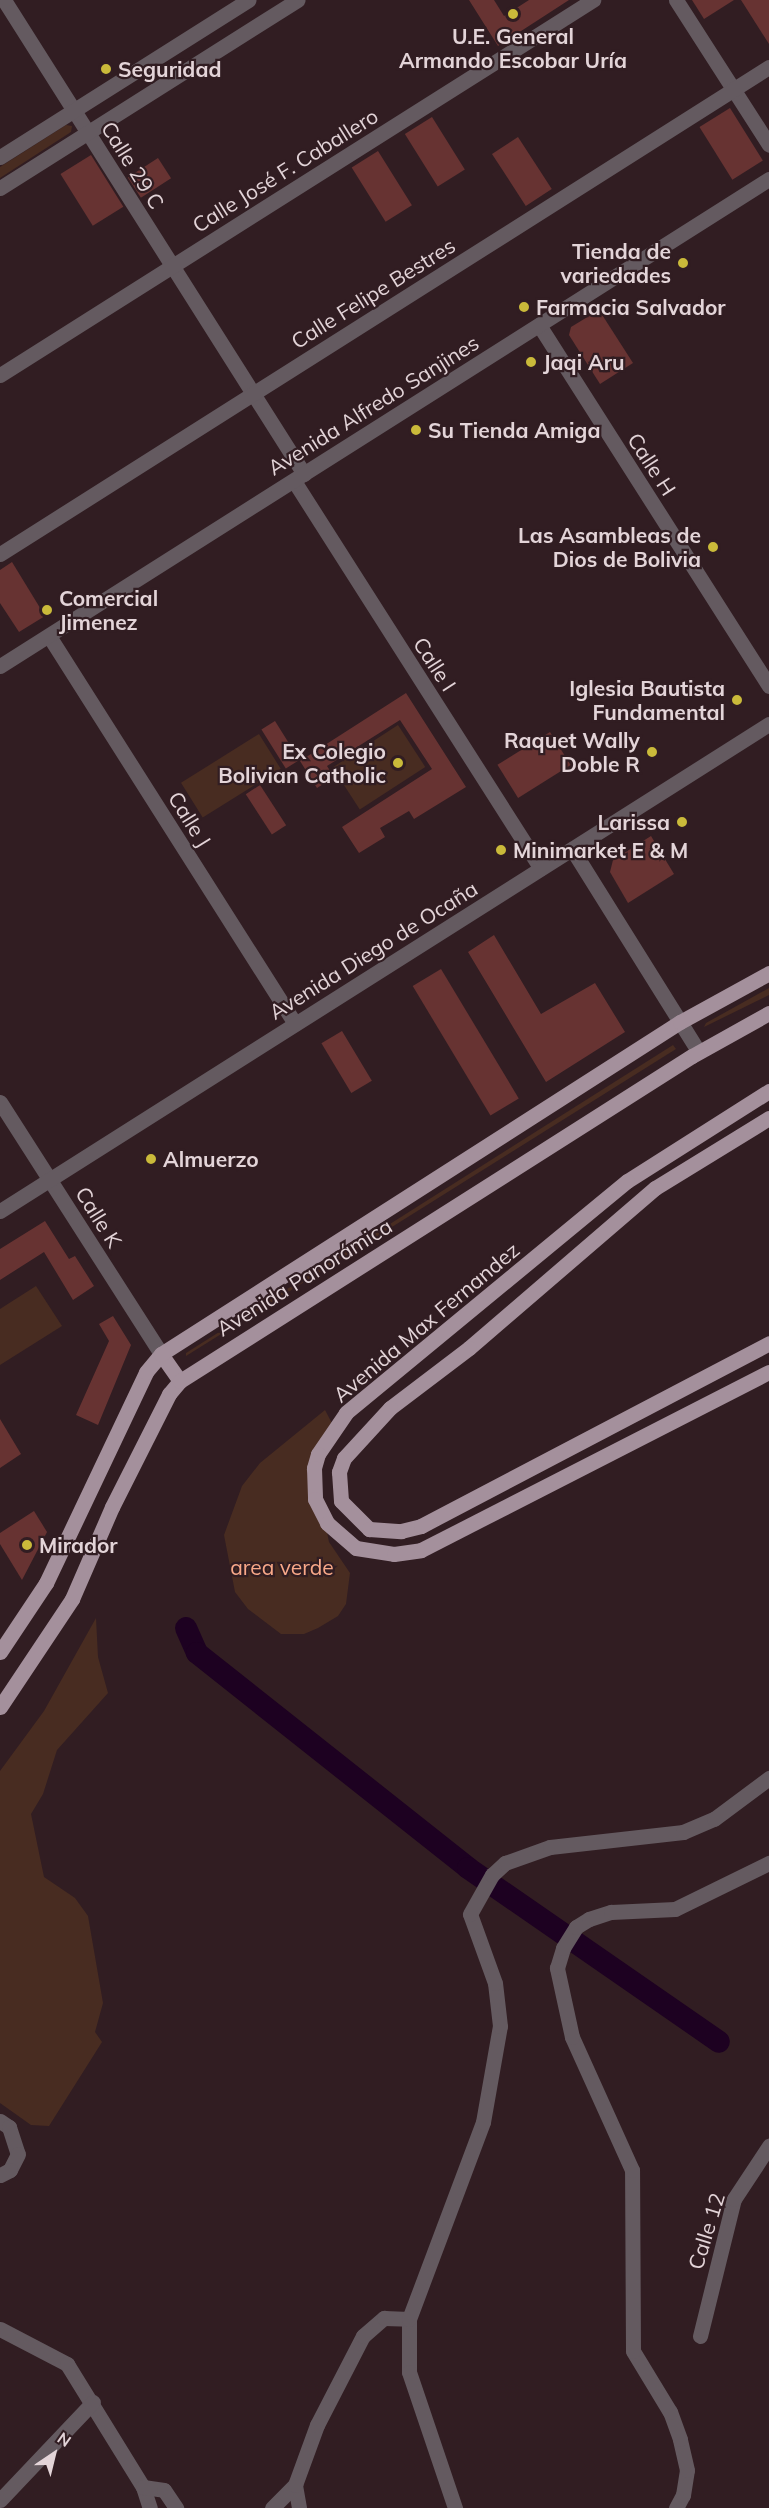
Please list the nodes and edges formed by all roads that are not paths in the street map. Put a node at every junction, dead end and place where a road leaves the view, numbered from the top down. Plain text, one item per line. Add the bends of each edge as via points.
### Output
1 (4, 0) edge
2 (248, 0) edge
3 (297, 0) edge
4 (593, 0) edge
5 (676, 0) edge
6 (769, 67) edge
7 (734, 90) junction
8 (73, 110) junction
9 (88, 132) junction
10 (769, 145) edge
11 (0, 157) edge
12 (769, 179) edge
13 (0, 188) edge
14 (172, 266) junction
15 (539, 325) junction
16 (0, 375) edge
17 (253, 394) junction
18 (299, 477) junction
19 (0, 554) edge
20 (49, 636) junction
21 (0, 666) edge
22 (769, 686) edge
23 (769, 724) edge
24 (572, 849) junction
25 (541, 868) junction
26 (769, 973) edge
27 (769, 1013) edge
28 (680, 1022) junction
29 (296, 1024) junction
30 (699, 1052) junction
31 (769, 1091) edge
32 (0, 1102) edge
33 (769, 1118) edge
34 (659, 1157) junction
35 (673, 1176) junction
36 (50, 1179) junction
37 (0, 1211) edge
38 (769, 1343) edge
39 (161, 1354) junction
40 (769, 1372) edge
41 (180, 1381) junction
42 (525, 1473) junction
43 (536, 1491) junction
44 (0, 1652) edge
45 (0, 1707) edge
46 (769, 1778) edge
47 (769, 1863) edge
48 (0, 2121) edge
49 (769, 2146) edge
50 (0, 2175) edge
51 (409, 2319) junction
52 (0, 2329) edge
53 (700, 2336) dead end
54 (93, 2402) junction
55 (295, 2485) junction
56 (143, 2487) junction
57 (0, 2500) edge
58 (150, 2508) edge
59 (176, 2508) edge
60 (272, 2508) edge
61 (299, 2508) edge
62 (455, 2508) edge
63 (676, 2508) edge

1 - 8 street, Calle 29 C
2 - 8 street
3 - 9 street
4 - 14 street, Calle José F. Caballero
5 - 7 street
6 - 7 street, Calle Felipe Bestres
7 - 10 street
7 - 17 street, Calle Felipe Bestres
8 - 9 street, Calle 29 C
8 - 11 street
9 - 13 street
9 - 14 street, Calle 29 C
12 - 15 street, Avenida Alfredo Sanjines
14 - 16 street, Calle José F. Caballero
14 - 17 street, Calle 29 C
15 - 18 street, Avenida Alfredo Sanjines
15 - 22 street, Calle H
17 - 18 street, Calle 29 C
17 - 19 street, Calle Felipe Bestres
18 - 20 street, Avenida Alfredo Sanjines
18 - 25 street, Calle I
20 - 21 street, Avenida Alfredo Sanjines
20 - 29 street, Calle J
23 - 24 street, Avenida Diego de Ocaña
24 - 25 street, Avenida Diego de Ocaña
24 - 28 street
25 - 29 street, Avenida Diego de Ocaña
26 - 28 main road, Avenida Panorámica
27 - 30 main road, Avenida Panorámica
28 - 30 street
28 - 39 main road, Avenida Panorámica
29 - 36 street, Avenida Diego de Ocaña
30 - 41 main road, Avenida Panorámica
31 - 34 main road, Avenida Max Fernandez
32 - 36 street, Calle K
33 - 35 main road, Avenida Max Fernandez
34 - 35 main road
34 - 43 main road, Avenida Max Fernandez via 345,1413 325,1441 314,1468 315,1499 327,1523 342,1538 370,1553 421,1550
35 - 42 main road, Avenida Max Fernandez via 370,1426 344,1458 338,1488 340,1501 357,1521 369,1529 401,1531 446,1516
36 - 37 street, Avenida Diego de Ocaña
36 - 39 street, Calle K
38 - 42 main road, Avenida Max Fernandez
39 - 41 main road
39 - 44 main road, Avenida Panorámica via 146,1372 46,1583
40 - 43 main road, Avenida Max Fernandez
41 - 45 main road, Avenida Panorámica via 169,1394 112,1507 72,1599
42 - 43 main road
46 - 51 street via 714,1819 683,1832 550,1847 506,1863 492,1875 470,1914 495,1983 500,2026 495,2070 483,2122
47 - 63 street via 675,1909 611,1912 576,1927 557,1968 572,2037 632,2169 633,2351 670,2412 680,2439 687,2470 683,2495
48 - 50 street via 9,2127 18,2154 10,2170
49 - 53 street, Calle 12 via 734,2199
51 - 55 street via 384,2318 363,2336 316,2425
51 - 62 street via 405,2333 409,2372
52 - 54 street via 67,2364
54 - 56 street
54 - 57 street
55 - 60 street
55 - 61 street
56 - 58 street
56 - 59 street via 164,2490

